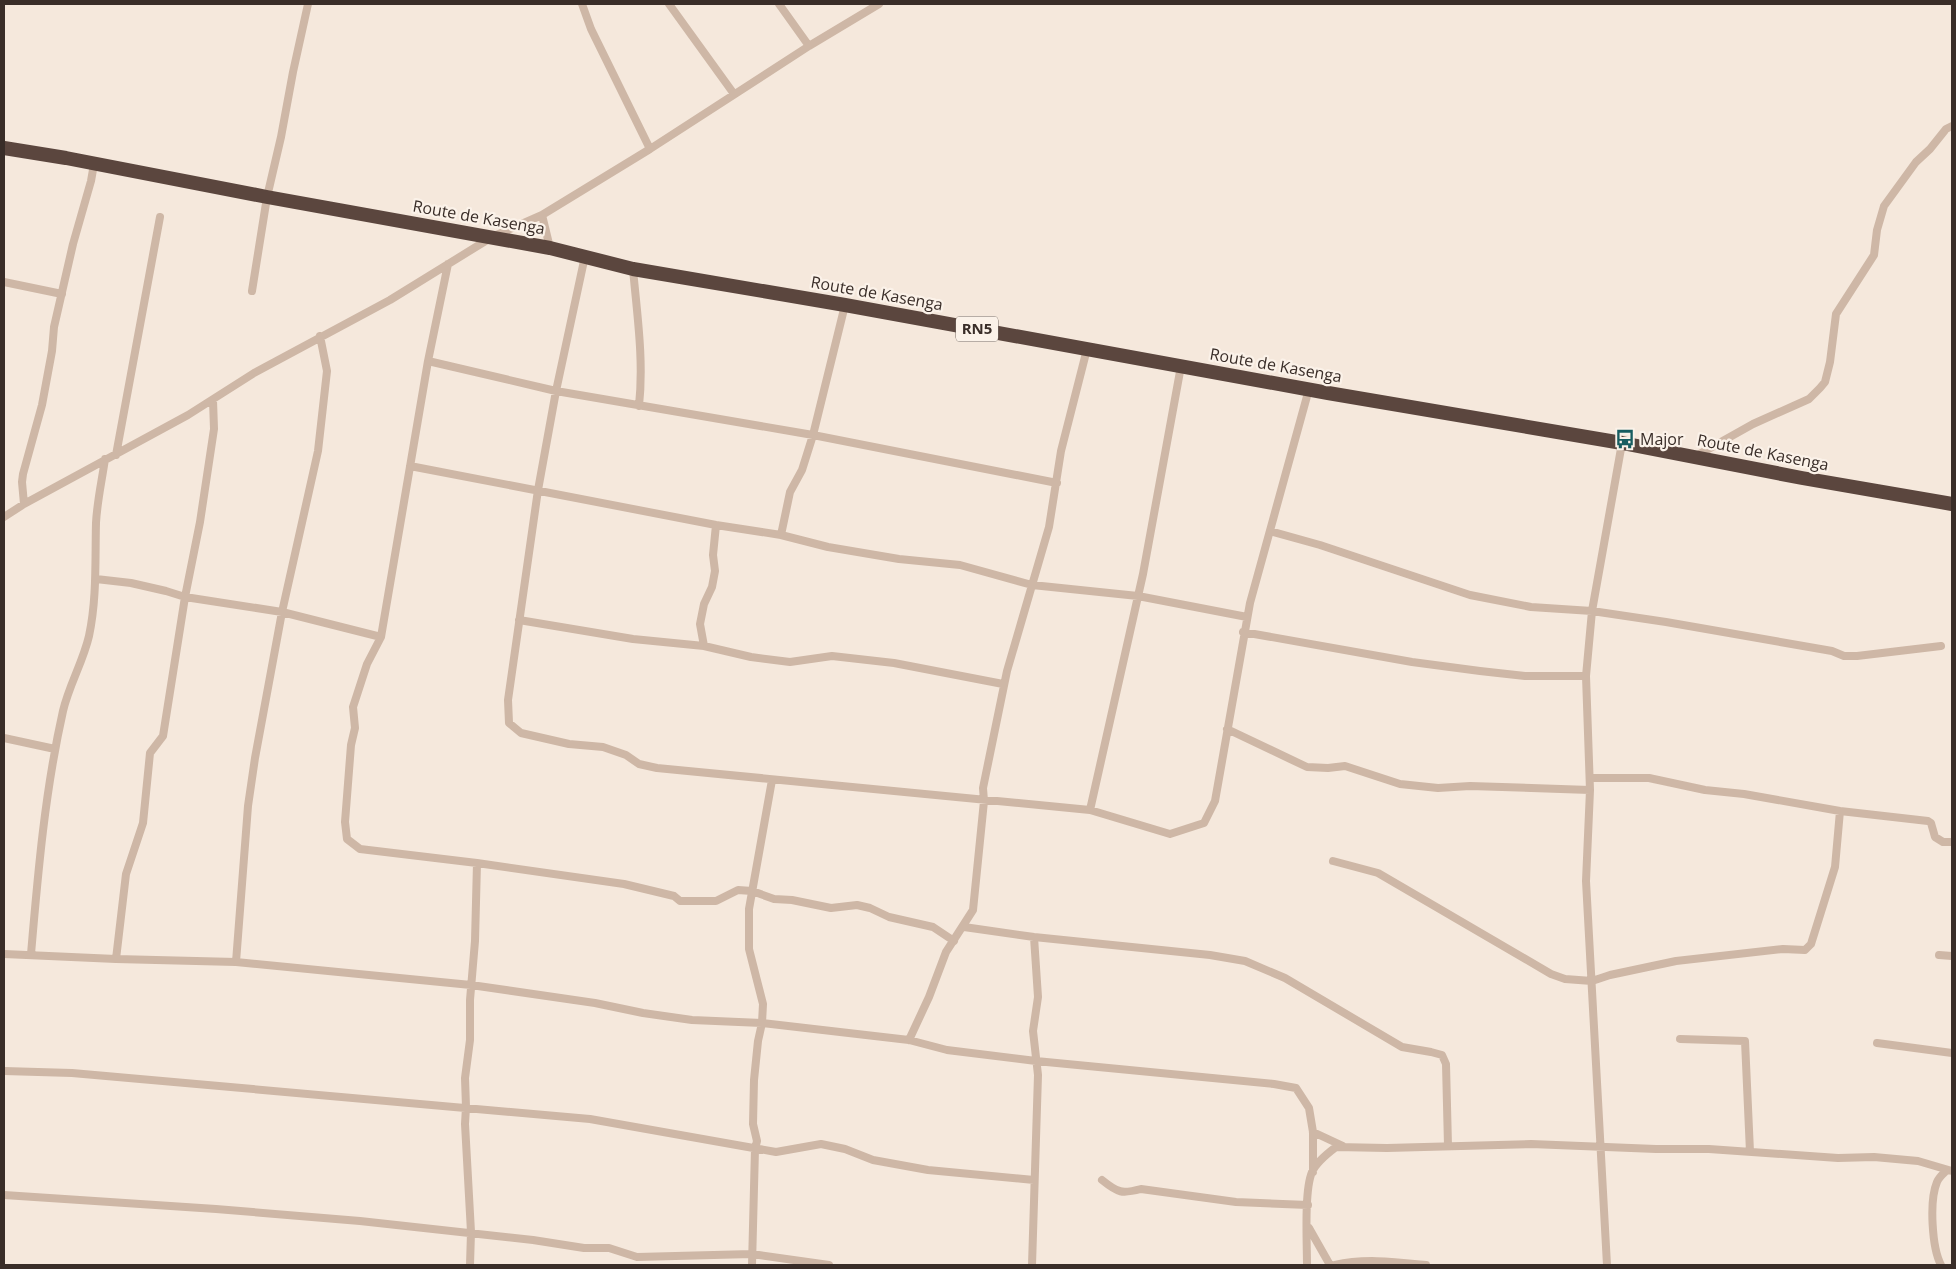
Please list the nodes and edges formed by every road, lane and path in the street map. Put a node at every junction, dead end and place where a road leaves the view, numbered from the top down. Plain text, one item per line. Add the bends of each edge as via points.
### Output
1 (308, 4) edge
2 (582, 4) edge
3 (669, 4) edge
4 (779, 4) edge
5 (879, 4) edge
6 (809, 46) junction
7 (734, 94) junction
8 (1952, 126) edge
9 (4, 148) edge
10 (650, 149) junction
11 (94, 164) junction
12 (267, 197) junction
13 (542, 215) junction
14 (160, 217) dead end
15 (492, 237) junction
16 (550, 248) junction
17 (586, 256) junction
18 (448, 264) junction
19 (633, 269) junction
20 (4, 282) edge
21 (252, 291) dead end
22 (62, 294) junction
23 (845, 305) junction
24 (320, 336) junction
25 (1087, 349) junction
26 (428, 361) junction
27 (1181, 366) junction
28 (1309, 389) junction
29 (556, 390) junction
30 (213, 400) junction
31 (639, 406) junction
32 (813, 435) junction
33 (1622, 443) junction
34 (116, 455) junction
35 (1694, 457) junction
36 (105, 459) junction
37 (410, 466) junction
38 (1057, 483) junction
39 (538, 490) junction
40 (24, 504) junction
41 (1952, 504) edge
42 (4, 517) edge
43 (716, 525) junction
44 (1270, 531) junction
45 (781, 535) junction
46 (96, 580) junction
47 (1032, 585) junction
48 (1138, 596) junction
49 (185, 597) junction
50 (1592, 611) junction
51 (282, 612) junction
52 (1247, 617) junction
53 (519, 620) junction
54 (1243, 632) junction
55 (381, 637) junction
56 (704, 646) junction
57 (1941, 646) dead end
58 (1586, 676) junction
59 (1004, 684) junction
60 (1227, 729) junction
61 (4, 738) edge
62 (55, 749) junction
63 (1590, 778) junction
64 (772, 780) junction
65 (1590, 790) junction
66 (984, 801) junction
67 (1090, 810) junction
68 (1840, 811) junction
69 (1952, 842) edge
70 (1333, 861) dead end
71 (478, 862) junction
72 (752, 891) junction
73 (964, 927) junction
74 (1034, 937) junction
75 (954, 941) junction
76 (4, 954) edge
77 (31, 954) junction
78 (1939, 955) dead end
79 (1952, 956) edge
80 (116, 959) junction
81 (236, 962) junction
82 (1592, 980) junction
83 (471, 985) junction
84 (762, 1023) junction
85 (1680, 1039) dead end
86 (909, 1040) junction
87 (1877, 1043) dead end
88 (1952, 1053) edge
89 (1036, 1062) junction
90 (4, 1071) edge
91 (466, 1107) junction
92 (1313, 1132) junction
93 (1448, 1146) junction
94 (1602, 1146) junction
95 (1345, 1147) junction
96 (755, 1149) junction
97 (1750, 1152) junction
98 (1950, 1170) edge
99 (1312, 1172) junction
100 (1034, 1180) junction
101 (1102, 1180) dead end
102 (4, 1195) edge
103 (1308, 1205) junction
104 (1307, 1225) junction
105 (471, 1232) junction
106 (752, 1254) junction
107 (470, 1265) edge
108 (752, 1265) edge
109 (829, 1265) edge
110 (1032, 1265) edge
111 (1307, 1265) edge
112 (1330, 1265) edge
113 (1335, 1265) edge
114 (1426, 1265) edge
115 (1608, 1265) edge
116 (1941, 1265) edge

1 - 12 street
2 - 10 street
3 - 7 street
4 - 6 street
5 - 6 street
6 - 7 street
7 - 10 street
8 - 35 street via 1916,162 1884,206 1874,255 1836,314 1828,374 1816,394
9 - 11 highway, Route de Kasenga / RN5
10 - 13 street
11 - 12 highway, Route de Kasenga / RN5
11 - 22 street
12 - 15 highway, Route de Kasenga / RN5
12 - 21 street
13 - 15 street
13 - 16 street
14 - 34 street
15 - 16 highway, Route de Kasenga / RN5
15 - 18 street
16 - 17 highway, Route de Kasenga / RN5
17 - 19 highway, Route de Kasenga / RN5
17 - 29 street
18 - 24 street via 390,300
18 - 26 street
19 - 23 highway, Route de Kasenga / RN5
19 - 31 street via 641,347
20 - 22 street
22 - 40 street via 42,405 23,474
23 - 25 highway, Route de Kasenga / RN5
23 - 32 street
24 - 30 street
24 - 51 street via 327,372 318,451
25 - 27 highway, Route de Kasenga / RN5
25 - 38 street via 1061,452
26 - 29 street
26 - 37 street
27 - 28 highway, Route de Kasenga / RN5
27 - 48 street
28 - 33 highway, Route de Kasenga / RN5
28 - 44 street
29 - 31 street
29 - 39 street
30 - 34 street
30 - 49 street via 214,429
31 - 32 street
32 - 38 street
32 - 45 street via 802,470 790,492
33 - 35 highway, Route de Kasenga / RN5
33 - 50 street
34 - 36 street
35 - 41 highway, Route de Kasenga / RN5
36 - 40 street
36 - 46 street via 96,521
37 - 39 street
37 - 55 street
38 - 47 street via 1049,527
39 - 43 street
39 - 53 street
40 - 42 street
43 - 45 street
43 - 56 street via 715,571 700,624
44 - 50 street via 1470,595 1531,607
44 - 52 street
45 - 47 street via 899,559 960,565
46 - 49 street via 131,583
46 - 62 street via 89,636 64,708
47 - 48 street
47 - 59 street
48 - 52 street
48 - 67 street
49 - 51 street
49 - 80 street via 163,736 150,753 144,823 126,874
50 - 57 street via 1832,651 1849,657
50 - 58 street
51 - 55 street
51 - 81 street via 248,806
52 - 54 street
53 - 56 street via 633,640
53 - 64 street via 508,700 509,723 521,733 569,744 603,747 626,755 639,764 657,768
54 - 58 street via 1480,671 1525,676
54 - 60 street
55 - 71 street via 367,664 353,707 355,728 345,822 347,838 360,849
56 - 59 street via 790,662 832,656 885,662
58 - 63 street
59 - 66 street via 983,788
60 - 65 street via 1307,767 1345,766 1400,784 1438,788
60 - 67 street via 1215,801 1204,823 1170,834
61 - 62 street
62 - 77 street via 43,822
63 - 65 street
63 - 68 street via 1649,778
64 - 66 street
64 - 72 street
65 - 82 street via 1586,881
66 - 67 street
66 - 73 street via 975,902
68 - 69 street via 1928,821 1935,837 1943,842
68 - 82 street via 1835,867 1811,944 1805,950 1783,949 1676,961
70 - 82 street via 1378,873 1551,974 1565,979
71 - 72 street via 624,884 674,896 680,901 716,901 738,890
71 - 83 street
72 - 75 street via 774,899 831,908 870,908 890,917 933,927
72 - 84 street via 748,919 749,949 761,994
73 - 74 street
73 - 75 street
74 - 89 street via 1038,997 1033,1031
74 - 93 street via 1245,961 1285,978 1402,1047 1442,1055 1446,1064
75 - 86 street via 943,959
76 - 77 street
77 - 80 street
78 - 79 street
80 - 81 street
81 - 83 street
82 - 94 street
83 - 84 street via 692,1020
83 - 91 street
84 - 86 street
84 - 96 street via 754,1080 752,1124 757,1142
85 - 97 street via 1746,1042
86 - 89 street via 947,1050
87 - 88 street
89 - 92 street via 1222,1078 1296,1088 1308,1108
89 - 100 street
90 - 91 street via 72,1073
91 - 96 street via 590,1119
91 - 105 street
92 - 95 street
92 - 99 street
93 - 94 street
93 - 95 street
94 - 97 street
94 - 115 street
95 - 99 street via 1336,1147
96 - 100 street via 776,1152 821,1144 874,1160 928,1170
96 - 106 street
97 - 98 street via 1918,1161
98 - 116 street via 1937,1180 1934,1198 1933,1242
99 - 103 street
100 - 110 street
101 - 103 street via 1116,1191 1127,1193 1141,1189 1236,1202
102 - 105 street via 235,1210
103 - 104 street
104 - 111 street
104 - 112 street
105 - 106 street via 584,1248 609,1248 637,1257
105 - 107 street
106 - 108 street
106 - 109 street
113 - 114 street via 1346,1262

